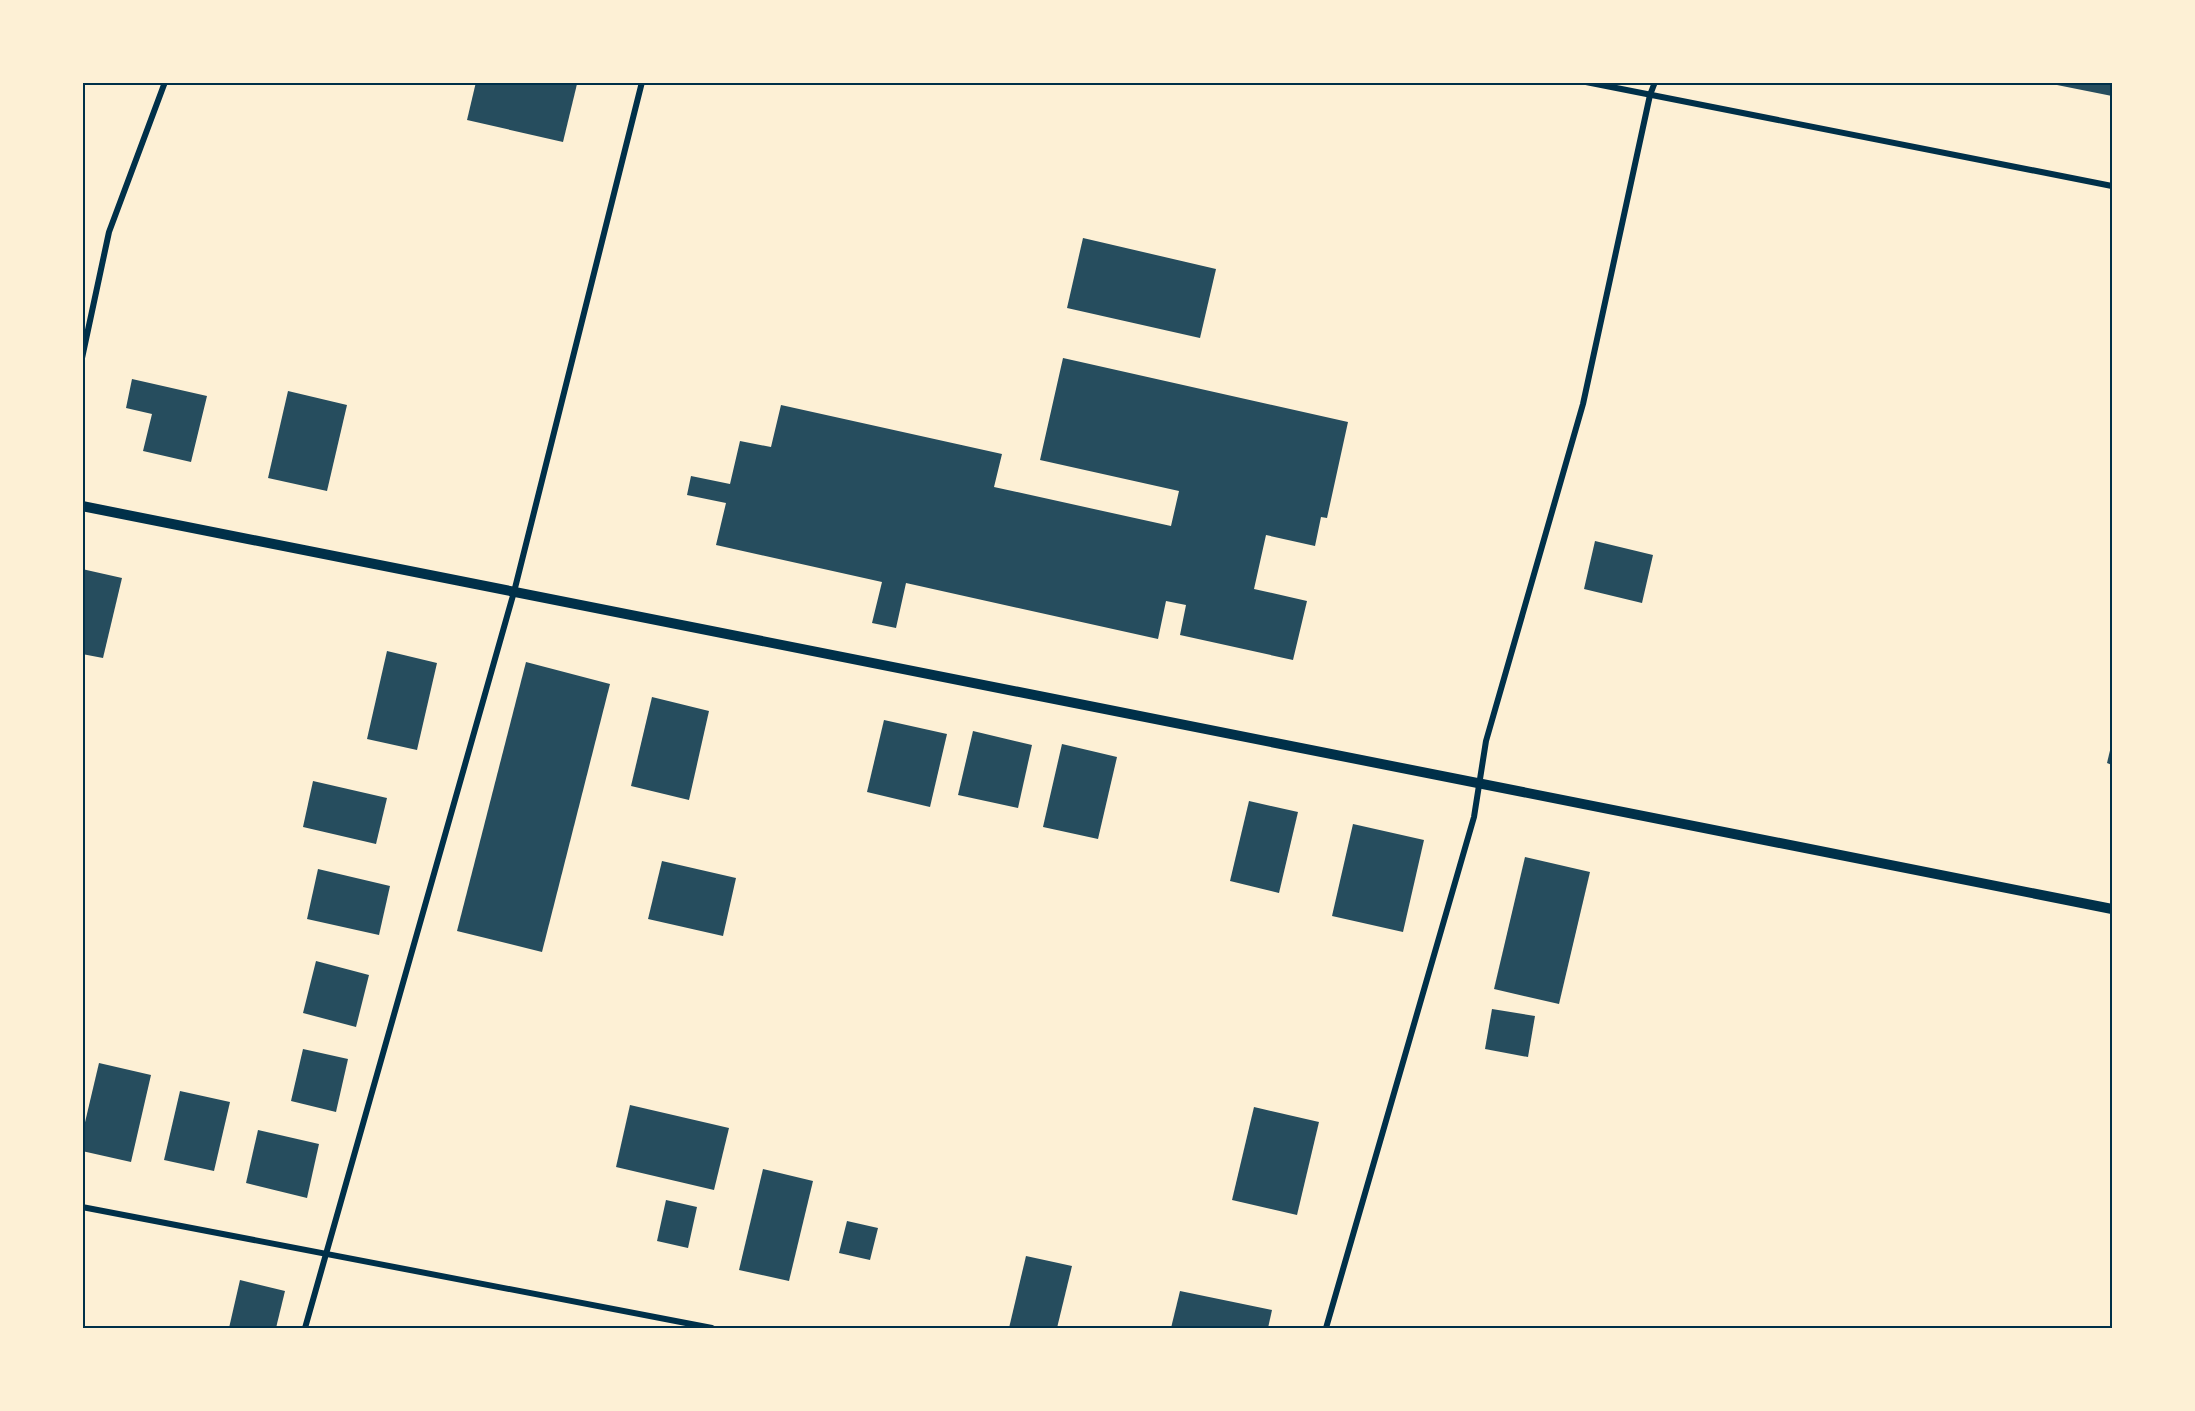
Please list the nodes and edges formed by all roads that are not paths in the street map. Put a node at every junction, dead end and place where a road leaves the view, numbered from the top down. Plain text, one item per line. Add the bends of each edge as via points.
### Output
1 (165, 82) edge
2 (642, 82) edge
3 (1586, 82) edge
4 (1655, 82) edge
5 (1650, 95) junction
6 (2112, 186) edge
7 (82, 358) edge
8 (82, 506) edge
9 (514, 592) junction
10 (1479, 782) junction
11 (2112, 909) edge
12 (82, 1207) edge
13 (326, 1255) junction
14 (305, 1329) edge
15 (712, 1329) edge
16 (1326, 1329) edge

1 - 7 street via 109,232
2 - 9 street
3 - 5 street
4 - 5 street
5 - 6 street
5 - 10 street via 1583,404 1486,741
8 - 9 street
9 - 10 street
9 - 13 street
10 - 11 street
10 - 16 street via 1474,817
12 - 13 street
13 - 14 street
13 - 15 street

